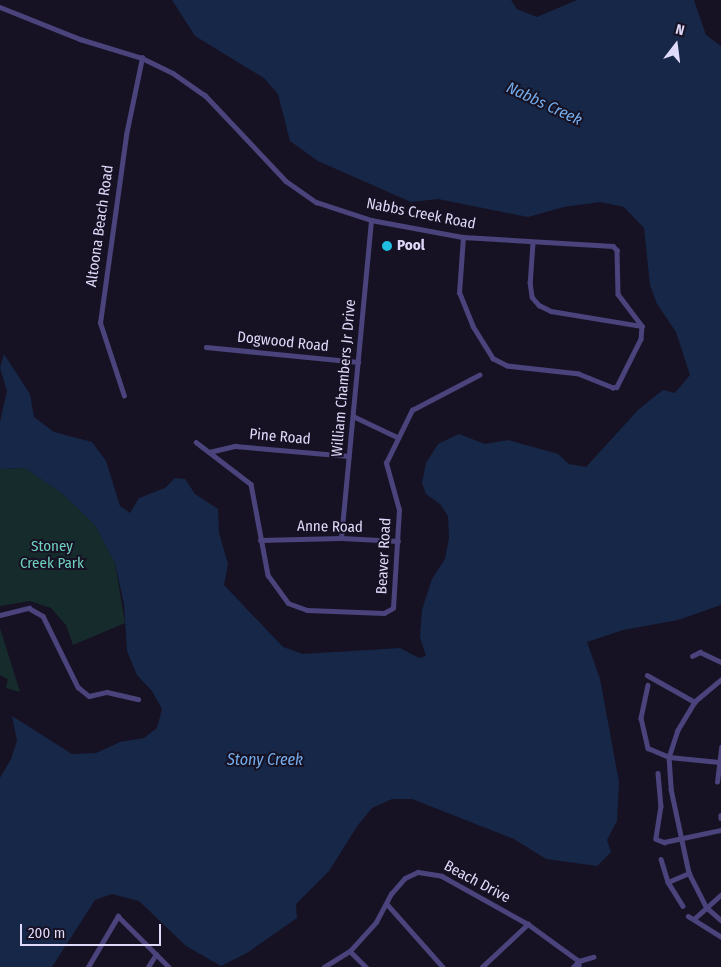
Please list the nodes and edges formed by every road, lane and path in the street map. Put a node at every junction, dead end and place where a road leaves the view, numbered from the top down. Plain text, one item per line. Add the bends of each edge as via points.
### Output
1 (0, 7) edge
2 (142, 58) junction
3 (371, 220) junction
4 (463, 237) junction
5 (533, 243) junction
6 (642, 326) junction
7 (206, 347) dead end
8 (358, 362) junction
9 (479, 375) dead end
10 (124, 396) dead end
11 (353, 416) junction
12 (397, 438) junction
13 (196, 442) dead end
14 (209, 452) junction
15 (349, 456) junction
16 (341, 538) junction
17 (260, 540) junction
18 (398, 542) junction
19 (0, 615) edge
20 (692, 656) dead end
21 (721, 662) edge
22 (647, 675) dead end
23 (721, 680) edge
24 (648, 685) dead end
25 (138, 698) dead end
26 (695, 702) junction
27 (721, 747) edge
28 (669, 757) junction
29 (719, 762) junction
30 (658, 773) dead end
31 (717, 782) dead end
32 (721, 830) edge
33 (681, 839) junction
34 (661, 859) dead end
35 (689, 873) junction
36 (668, 882) junction
37 (721, 895) edge
38 (387, 904) junction
39 (682, 906) dead end
40 (706, 907) junction
41 (688, 916) dead end
42 (694, 920) junction
43 (721, 920) edge
44 (528, 924) junction
45 (721, 937) edge
46 (350, 951) junction
47 (156, 954) junction
48 (593, 957) dead end
49 (579, 961) junction
50 (88, 967) edge
51 (148, 967) edge
52 (169, 967) edge
53 (324, 967) edge
54 (366, 967) edge
55 (443, 967) edge
56 (482, 967) edge
57 (573, 967) edge
58 (579, 967) edge

1 - 2 street, Nabbs Creek Road via 80,40
2 - 3 street, Nabbs Creek Road via 173,73 205,95 286,181 316,202
2 - 10 street, Altoona Beach Road via 126,135 100,323
3 - 4 street, Nabbs Creek Road
3 - 8 street, William Chambers Jr Drive
4 - 5 street, Nabbs Creek Road
4 - 6 street via 458,293 472,327 493,359 507,366 579,374 613,388 641,338
5 - 6 street, Nabbs Creek Road via 548,241 613,246 617,250 618,294
5 - 6 street via 530,282 532,297 539,305 568,315
7 - 8 street, Dogwood Road
8 - 11 street, William Chambers Jr Drive
9 - 12 street, Beaver Road via 412,410
11 - 12 street
11 - 15 street, William Chambers Jr Drive
12 - 18 street, Beaver Road via 386,462 399,510
13 - 14 street
14 - 15 street, Pine Road via 235,446
14 - 17 street via 251,484 256,498
15 - 16 street, William Chambers Jr Drive
16 - 17 street, Anne Road
16 - 18 street, Anne Road
17 - 18 street, Beaver Road via 268,575 275,589 296,607 384,613 393,608
19 - 25 street via 28,608 43,616 78,687 89,696 107,692
20 - 21 street via 700,652
22 - 26 street
23 - 26 street
24 - 28 street via 641,718 642,731 648,748
26 - 28 street via 678,730
27 - 29 street
28 - 29 street
28 - 33 street via 671,789
29 - 31 street
30 - 33 street via 661,806 656,839 664,842
32 - 33 street
33 - 35 street
34 - 36 street
35 - 36 street
35 - 40 street
36 - 39 street
37 - 40 street
38 - 44 street, Beach Drive via 405,878 418,872 430,872
38 - 46 street, Beach Drive
38 - 55 street
40 - 42 street
40 - 43 street
41 - 42 street
42 - 45 street
44 - 49 street, Beach Drive
44 - 56 street
46 - 53 street, Beach Drive
46 - 54 street
47 - 50 street via 118,916
47 - 51 street
47 - 52 street
48 - 49 street
49 - 57 street
49 - 58 street

